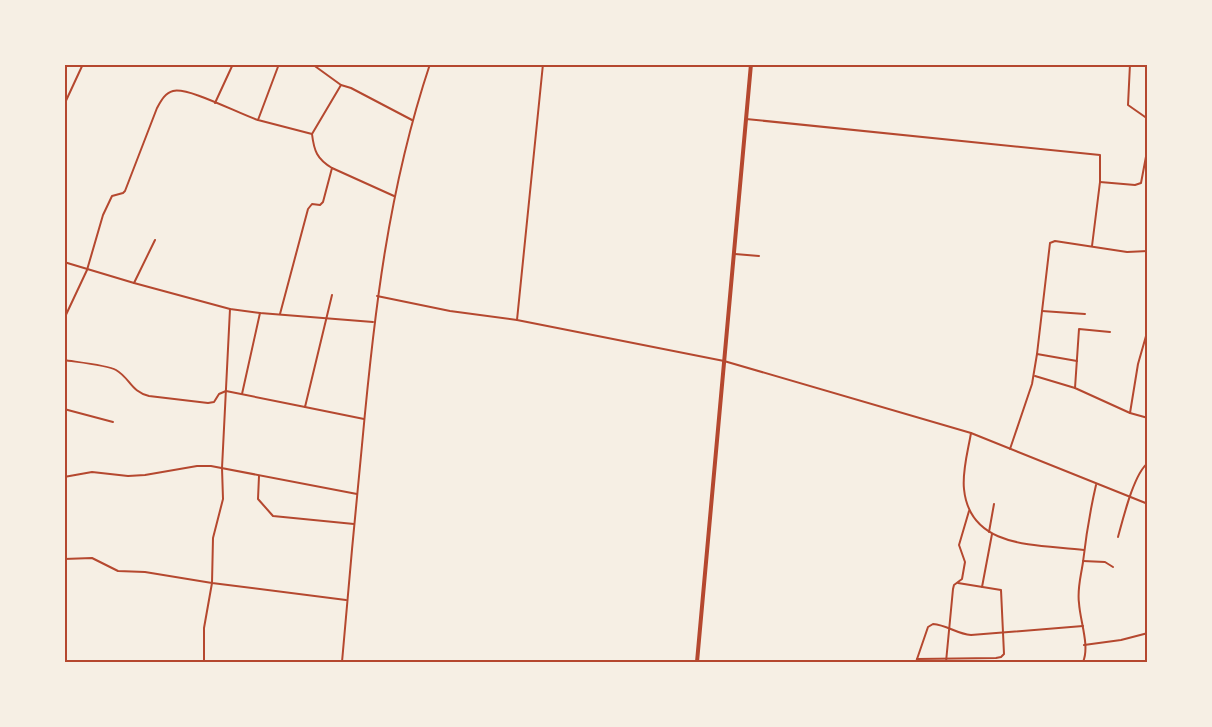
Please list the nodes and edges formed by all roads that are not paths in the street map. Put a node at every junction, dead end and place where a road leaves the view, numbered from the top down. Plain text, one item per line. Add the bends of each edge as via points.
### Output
1 (83, 64) edge
2 (233, 64) edge
3 (279, 64) edge
4 (312, 64) edge
5 (430, 64) edge
6 (543, 64) edge
7 (751, 64) edge
8 (1130, 64) edge
9 (341, 85) junction
10 (215, 103) junction
11 (64, 105) edge
12 (1148, 118) edge
13 (746, 119) junction
14 (258, 120) junction
15 (412, 120) junction
16 (312, 134) junction
17 (1148, 146) edge
18 (332, 168) junction
19 (1100, 182) junction
20 (394, 196) junction
21 (155, 240) dead end
22 (1092, 246) junction
23 (1148, 251) edge
24 (734, 254) junction
25 (759, 256) dead end
26 (64, 262) edge
27 (87, 270) junction
28 (134, 283) junction
29 (332, 295) dead end
30 (377, 296) junction
31 (230, 309) junction
32 (1042, 311) junction
33 (260, 313) junction
34 (280, 314) junction
35 (1085, 314) dead end
36 (327, 318) junction
37 (64, 319) edge
38 (517, 320) junction
39 (373, 322) junction
40 (1148, 329) edge
41 (1110, 332) dead end
42 (1037, 354) junction
43 (64, 360) edge
44 (724, 361) junction
45 (1077, 361) junction
46 (1033, 376) junction
47 (1075, 388) junction
48 (226, 391) junction
49 (242, 394) junction
50 (305, 407) junction
51 (64, 409) edge
52 (1130, 413) junction
53 (1148, 418) edge
54 (364, 419) junction
55 (113, 422) dead end
56 (971, 433) junction
57 (1010, 449) junction
58 (1148, 463) edge
59 (222, 468) junction
60 (259, 476) junction
61 (64, 477) edge
62 (1096, 484) junction
63 (357, 494) junction
64 (1130, 496) junction
65 (994, 504) dead end
66 (1148, 504) edge
67 (969, 511) junction
68 (354, 524) junction
69 (990, 533) junction
70 (1118, 537) dead end
71 (1084, 550) junction
72 (64, 559) edge
73 (1083, 561) junction
74 (1113, 567) dead end
75 (212, 583) junction
76 (958, 583) junction
77 (982, 587) junction
78 (347, 601) junction
79 (1083, 626) junction
80 (949, 627) junction
81 (1003, 632) junction
82 (1148, 633) edge
83 (1084, 645) junction
84 (916, 661) edge
85 (946, 661) edge
86 (1084, 662) edge
87 (204, 663) edge
88 (342, 663) edge
89 (697, 663) edge

1 - 11 street
2 - 10 street
3 - 14 street
4 - 9 street
5 - 15 street
6 - 38 street
7 - 13 main road
8 - 12 street via 1128,105
9 - 15 street
9 - 16 street
10 - 14 street
10 - 27 street via 184,91 170,92 162,99 125,191 112,196
13 - 19 street via 1100,155
13 - 24 main road
14 - 16 street
15 - 20 street
16 - 18 street via 315,153
17 - 19 street via 1141,183
18 - 20 street
18 - 34 street via 323,202 308,209
19 - 22 street
20 - 30 street
21 - 28 street
22 - 23 street
22 - 32 street via 1050,243
24 - 25 street
24 - 44 main road
26 - 27 street
27 - 28 street
27 - 37 street
28 - 31 street
29 - 36 street
30 - 38 street
30 - 39 street
31 - 33 street
31 - 48 street
32 - 35 street
32 - 42 street
33 - 34 street
33 - 49 street
34 - 36 street
36 - 39 street
36 - 50 street
38 - 44 street
39 - 54 street
40 - 52 street
41 - 45 street via 1079,329
42 - 45 street
42 - 46 street
43 - 48 street via 115,369 139,393 149,396 208,403
44 - 56 street
44 - 89 main road
45 - 47 street
46 - 47 street
46 - 57 street
47 - 52 street
48 - 49 street
48 - 59 street
49 - 50 street
50 - 54 street
51 - 55 street
52 - 53 street
54 - 63 street
56 - 57 street
56 - 67 street via 964,488
57 - 62 street
58 - 64 street
59 - 60 street
59 - 61 street via 197,466 146,475 92,472
59 - 75 street via 223,499 213,538
60 - 63 street
60 - 68 street via 258,499 273,516
62 - 64 street
62 - 71 street
63 - 68 street
64 - 66 street
64 - 70 street
65 - 69 street
67 - 69 street
67 - 76 street via 959,545 965,562
68 - 78 street
69 - 71 street via 1010,541
69 - 77 street
71 - 73 street
72 - 75 street via 92,558 118,572 145,572
73 - 74 street via 1105,562
73 - 79 street via 1079,594
75 - 78 street
75 - 87 street via 204,628
76 - 77 street
76 - 80 street via 953,589
77 - 81 street via 1001,590
78 - 88 street
79 - 81 street
79 - 83 street
80 - 81 street via 968,635
80 - 84 street via 930,625
80 - 85 street
81 - 85 street via 1005,651 1001,657
82 - 83 street
83 - 86 street
84 - 85 street

